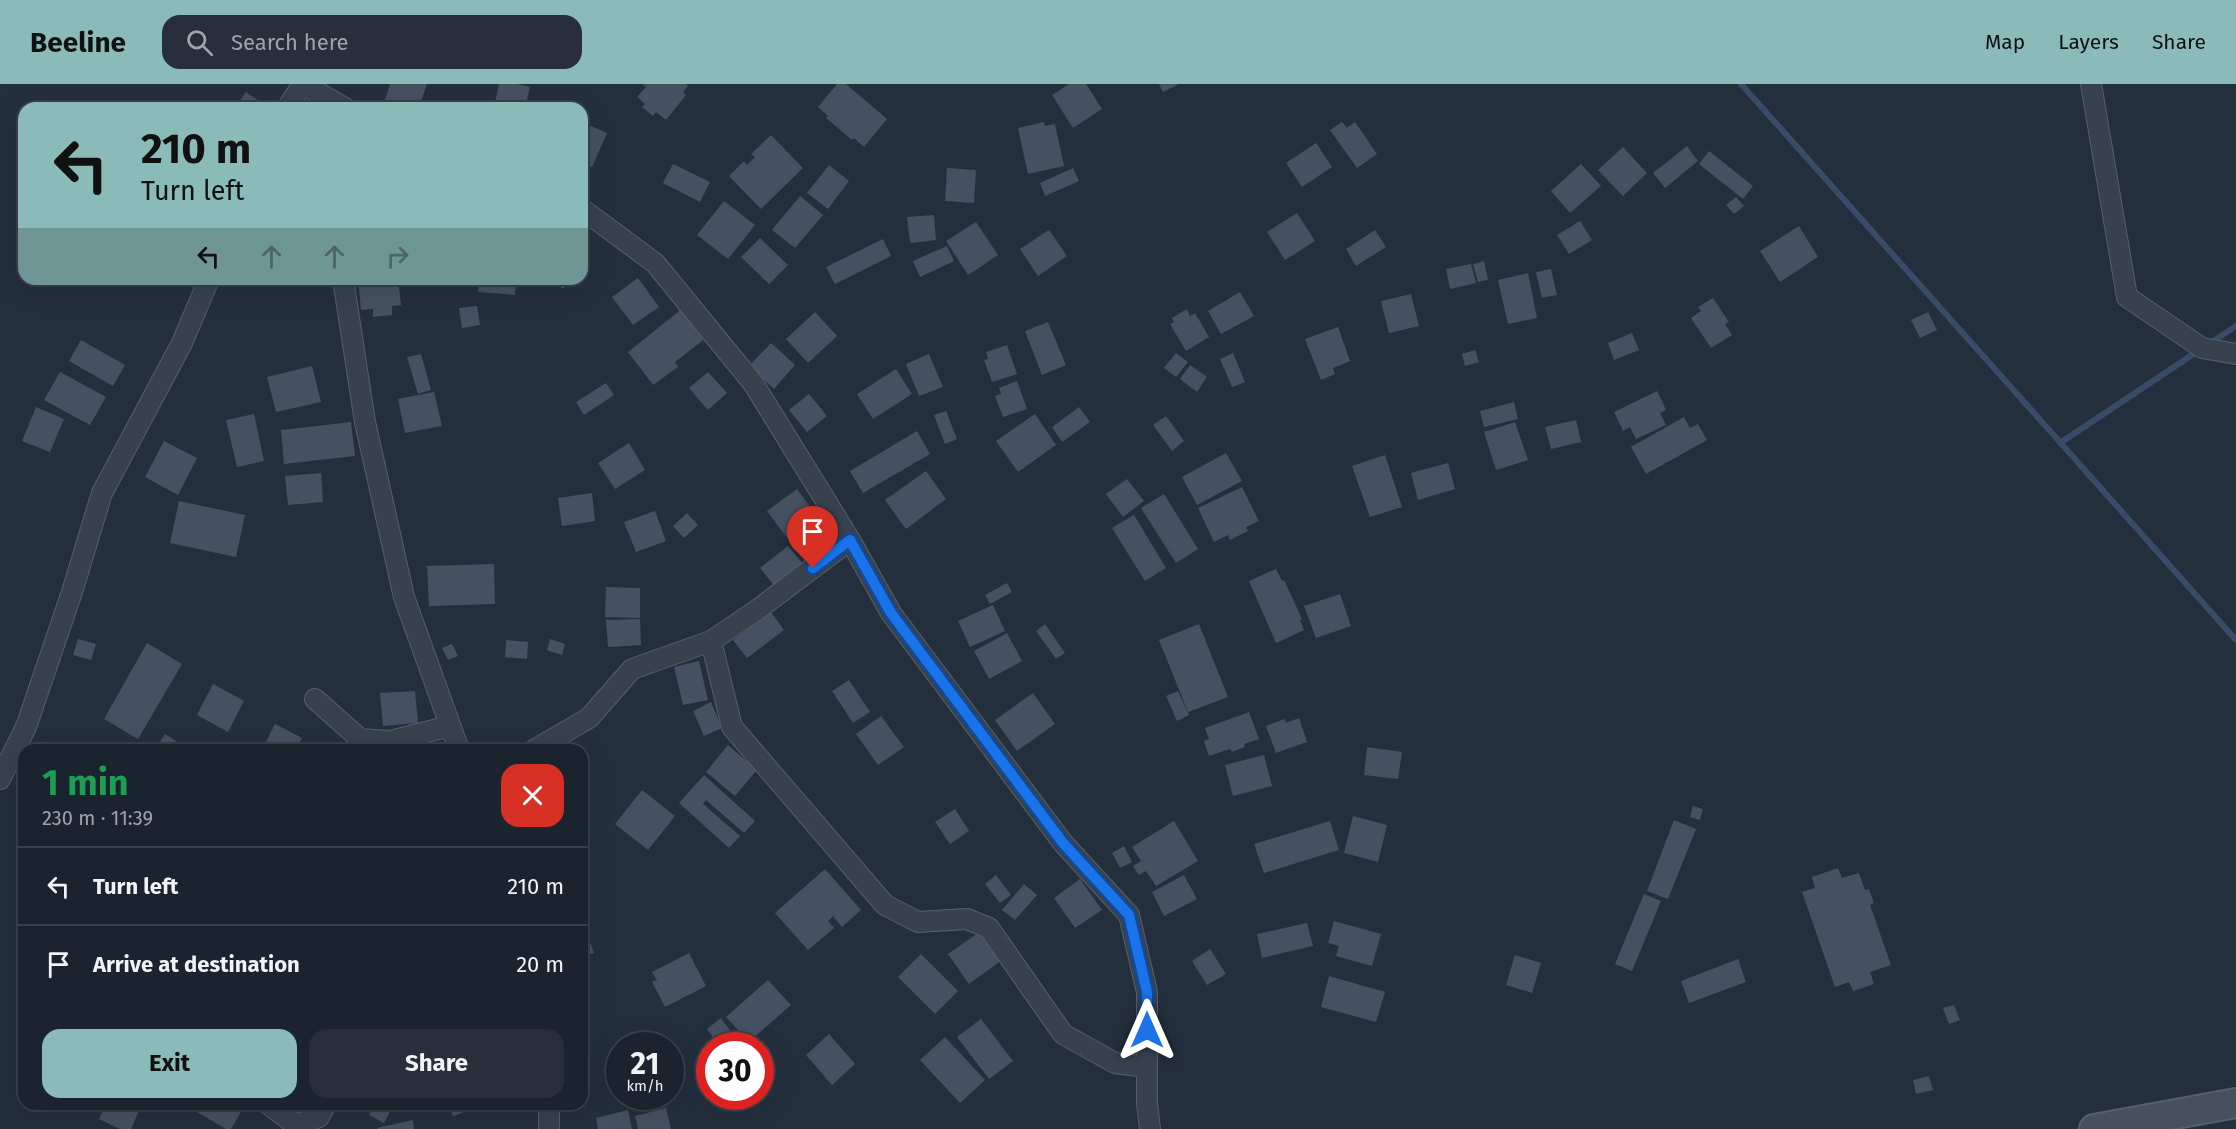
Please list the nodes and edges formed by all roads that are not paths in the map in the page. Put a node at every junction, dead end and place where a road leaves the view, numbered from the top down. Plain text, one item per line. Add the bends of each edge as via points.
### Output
1 (2091, 84) edge
2 (300, 94) edge
3 (326, 102) edge
4 (588, 213) edge
5 (206, 285) edge
6 (345, 285) edge
7 (2236, 354) edge
8 (850, 540) junction
9 (711, 642) junction
10 (315, 699) dead end
11 (450, 726) junction
12 (457, 744) edge
13 (544, 744) edge
14 (0, 779) edge
15 (1147, 1067) junction
16 (2236, 1103) edge
17 (276, 1110) edge
18 (323, 1110) edge
19 (549, 1110) edge
20 (549, 1129) edge
21 (1150, 1129) edge
22 (2094, 1129) edge

1 - 7 street via 2127,297 2202,348
2 - 3 street
4 - 8 street via 655,263 753,382
5 - 14 street via 182,343 102,493 26,727
6 - 11 street via 365,422 404,597
8 - 9 street
8 - 15 street via 891,613 1063,843 1129,915 1147,992
9 - 13 street via 632,669 589,718
9 - 15 street via 732,727 885,905 918,922 967,919 989,928 1063,1034 1115,1063
10 - 11 street via 360,740 390,741
11 - 12 street
15 - 21 street
16 - 22 main road
17 - 18 street via 296,1125 319,1117
19 - 20 street

